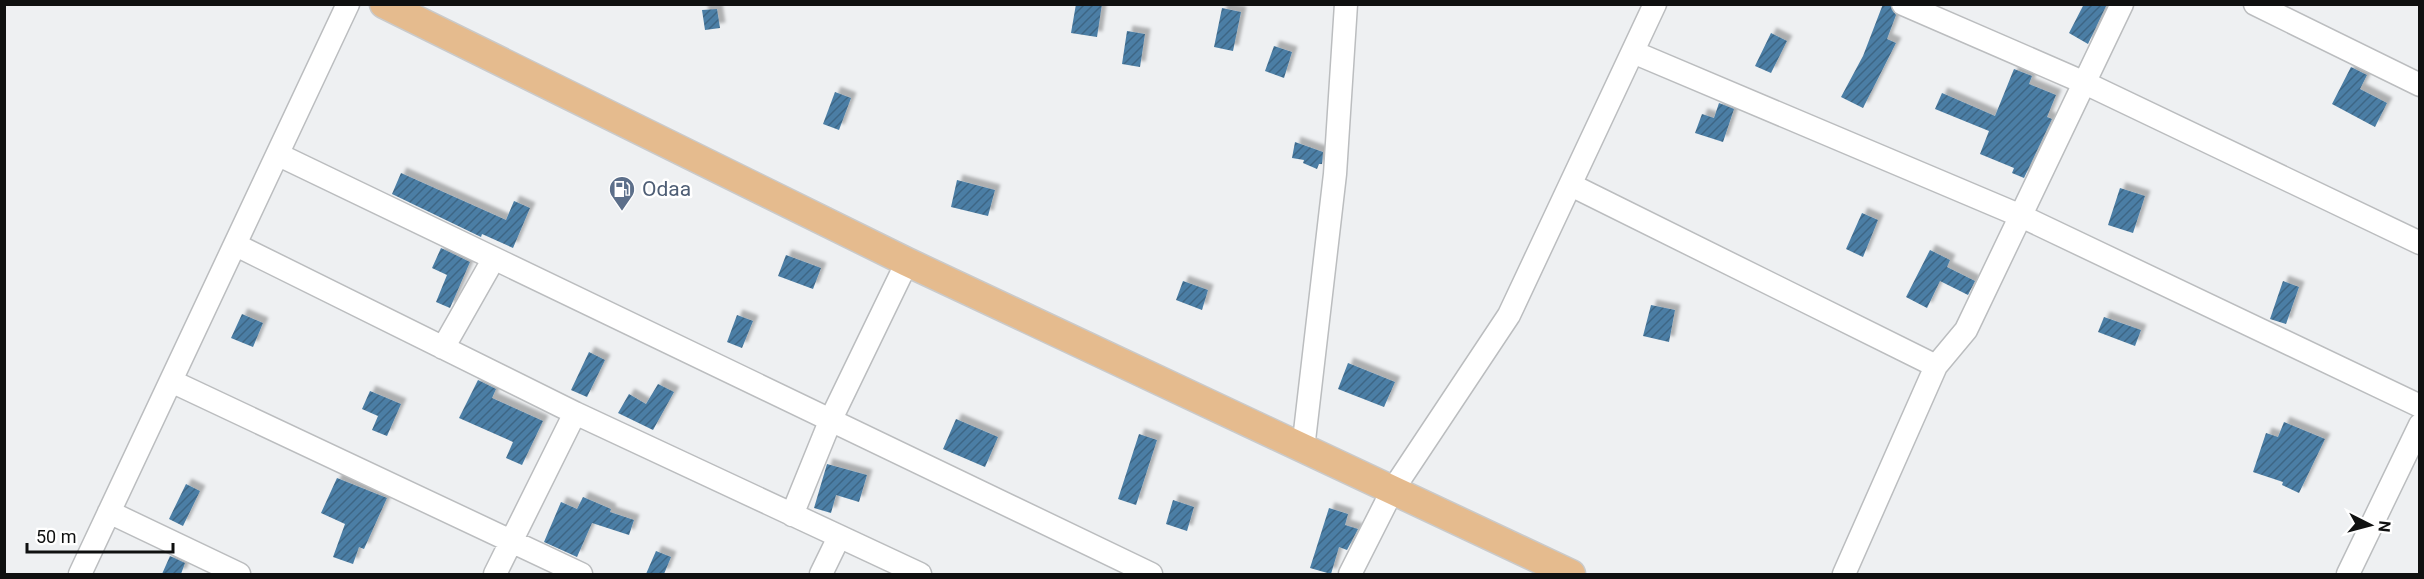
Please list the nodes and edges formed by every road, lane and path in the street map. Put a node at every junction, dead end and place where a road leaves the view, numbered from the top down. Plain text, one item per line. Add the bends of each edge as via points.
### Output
1 (348, 4) edge
2 (384, 4) edge
3 (1346, 4) edge
4 (1655, 4) edge
5 (1903, 4) edge
6 (2122, 4) edge
7 (2255, 4) edge
8 (1633, 52) junction
9 (2085, 83) junction
10 (2420, 85) edge
11 (279, 155) junction
12 (1571, 185) junction
13 (2021, 216) junction
14 (2420, 243) edge
15 (236, 245) junction
16 (493, 260) junction
17 (907, 262) junction
18 (443, 348) junction
19 (1936, 366) junction
20 (171, 381) junction
21 (2420, 406) edge
22 (575, 413) junction
23 (831, 419) junction
24 (2420, 425) edge
25 (1303, 448) junction
26 (1392, 491) junction
27 (109, 512) junction
28 (792, 515) junction
29 (839, 537) junction
30 (511, 540) junction
31 (80, 574) edge
32 (239, 574) edge
33 (495, 574) edge
34 (581, 574) edge
35 (821, 574) edge
36 (920, 574) edge
37 (1151, 574) edge
38 (1350, 574) edge
39 (1571, 574) edge
40 (1845, 574) edge
41 (2348, 574) edge

1 - 11 street
2 - 17 main road
3 - 25 street via 1335,174
4 - 8 street
5 - 9 street
6 - 9 street
7 - 10 street
8 - 12 street
8 - 13 street
9 - 13 street
9 - 14 street
11 - 15 street
11 - 16 street
12 - 19 street
12 - 26 street via 1509,315
13 - 19 street via 1966,330
13 - 21 street
15 - 18 street
15 - 20 street
16 - 18 street
16 - 23 street
17 - 23 street
17 - 25 main road
18 - 22 street
19 - 40 street
20 - 27 street
20 - 30 street
22 - 28 street
22 - 30 street
23 - 28 street
23 - 37 street
24 - 41 street
25 - 26 main road
26 - 38 street
26 - 39 main road
27 - 31 street
27 - 32 street
28 - 29 street
29 - 35 street
29 - 36 street
30 - 33 street
30 - 34 street

